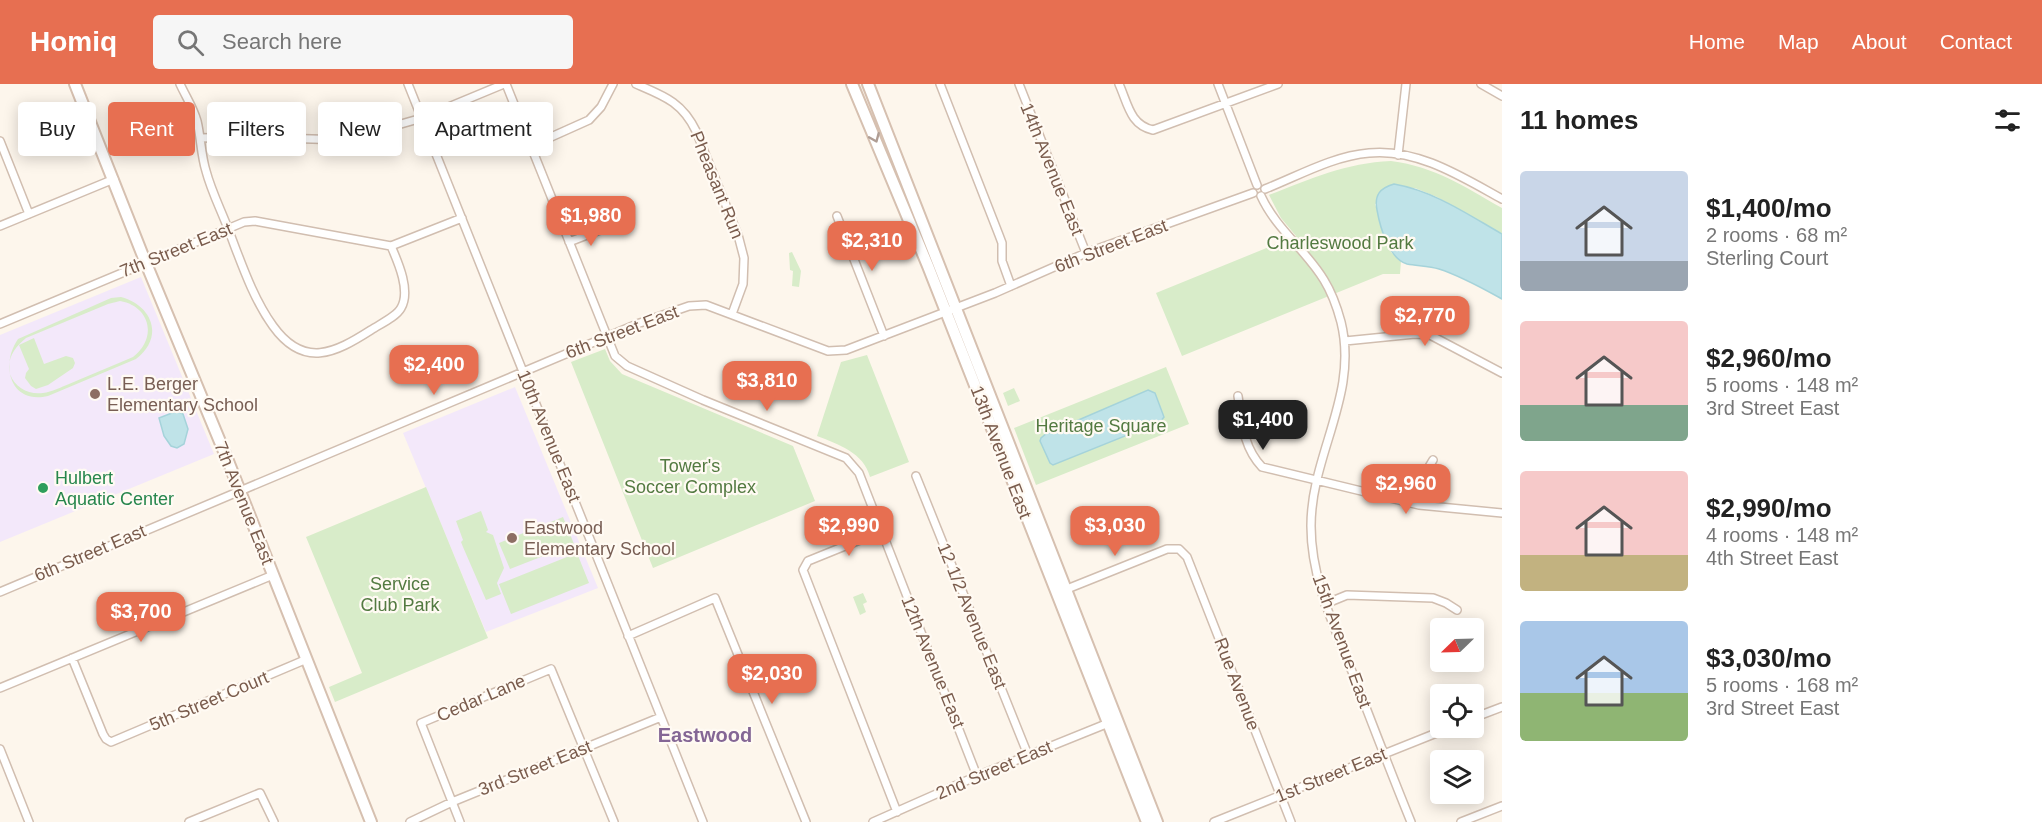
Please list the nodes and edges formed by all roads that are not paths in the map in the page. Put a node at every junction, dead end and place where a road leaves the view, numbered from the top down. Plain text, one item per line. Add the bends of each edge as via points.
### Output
1 (75, 84) edge
2 (180, 84) edge
3 (408, 84) edge
4 (505, 84) edge
5 (613, 84) edge
6 (636, 84) edge
7 (852, 84) edge
8 (868, 84) edge
9 (940, 84) edge
10 (1019, 84) edge
11 (1119, 84) edge
12 (1218, 84) edge
13 (1278, 84) edge
14 (1406, 84) edge
15 (1481, 84) edge
16 (1502, 96) edge
17 (415, 102) edge
18 (461, 102) edge
19 (513, 102) edge
20 (1226, 105) junction
21 (414, 120) edge
22 (553, 136) edge
23 (200, 138) junction
24 (0, 141) edge
25 (1398, 155) junction
26 (437, 156) edge
27 (535, 156) edge
28 (114, 179) junction
29 (1257, 185) junction
30 (1265, 189) junction
31 (1253, 193) junction
32 (1261, 196) junction
33 (1502, 199) edge
34 (29, 214) junction
35 (837, 216) dead end
36 (462, 218) junction
37 (0, 226) edge
38 (228, 228) junction
39 (605, 228) dead end
40 (569, 243) junction
41 (391, 246) junction
42 (1086, 253) junction
43 (146, 262) junction
44 (1011, 286) junction
45 (951, 310) junction
46 (732, 314) junction
47 (0, 324) edge
48 (884, 336) junction
49 (607, 337) junction
50 (1345, 341) junction
51 (523, 372) junction
52 (1502, 373) edge
53 (1238, 396) dead end
54 (1433, 460) dead end
55 (916, 476) dead end
56 (1315, 481) junction
57 (239, 490) junction
58 (1419, 505) junction
59 (1502, 513) edge
60 (882, 531) junction
61 (273, 575) junction
62 (0, 592) edge
63 (1061, 592) junction
64 (1325, 604) junction
65 (1457, 610) dead end
66 (628, 636) junction
67 (72, 658) junction
68 (307, 659) junction
69 (0, 688) edge
70 (1502, 707) edge
71 (1484, 714) edge
72 (661, 717) junction
73 (1112, 721) junction
74 (1430, 735) edge
75 (584, 748) junction
76 (0, 749) edge
77 (1384, 753) junction
78 (1028, 755) junction
79 (977, 776) junction
80 (1281, 795) junction
81 (452, 802) junction
82 (1502, 806) edge
83 (897, 812) junction
84 (29, 822) edge
85 (189, 822) edge
86 (274, 822) edge
87 (371, 822) edge
88 (410, 822) edge
89 (460, 822) edge
90 (614, 822) edge
91 (703, 822) edge
92 (806, 822) edge
93 (873, 822) edge
94 (1148, 822) edge
95 (1157, 822) edge
96 (1214, 822) edge
97 (1291, 822) edge
98 (1411, 822) edge
99 (1461, 822) edge

1 - 28 main road, 7th Avenue East
2 - 23 street via 192,105
3 - 17 street, 10th Avenue East
4 - 18 street
4 - 19 street, 12th Avenue East
5 - 22 street via 602,107 589,120
6 - 46 street, Pheasant Run via 678,105 696,131 744,258 743,284
7 -> 45 main road, 13th Avenue East
8 - 45 main road, 13th Avenue East
9 - 44 street via 1002,243 1002,261
10 - 42 street, 14th Avenue East
11 - 20 street via 1134,120 1142,128 1153,130
12 - 20 street
13 - 20 street
14 - 25 street
15 - 16 street
20 - 29 street
21 - 23 street via 345,140
23 - 38 street via 206,172
24 - 34 street
25 - 30 street via 1370,152 1349,157
25 - 33 street via 1437,165
26 - 36 street, 10th Avenue East
27 - 40 street, 12th Avenue East
28 - 34 street
28 - 43 main road, 7th Avenue East
29 - 30 street
29 - 31 street
30 - 32 street
31 - 32 street
31 - 42 street, 6th Street East
32 - 50 street, 15th Avenue East via 1274,219 1323,279 1334,301
34 - 37 street
35 - 48 street
36 - 41 street
36 - 51 street, 10th Avenue East
38 - 41 street, 7th Street East via 255,221
38 - 41 street via 273,326 289,345 316,354 333,352 401,308 402,273
38 - 43 street, 7th Street East
39 - 40 street
40 - 49 street, 12th Avenue East
42 - 44 street, 6th Street East
43 - 47 street, 7th Street East
43 - 57 main road, 7th Avenue East
44 - 45 street, 6th Street East
45 - 48 street, 6th Street East
45 - 63 main road, 13th Avenue East
46 - 48 street, 6th Street East via 828,351 846,350
46 - 49 street, 6th Street East via 706,305 689,306
49 - 51 street, 6th Street East
49 - 60 street, 12th Avenue East via 615,356 627,366 846,458 859,473
50 - 52 street via 1430,335
50 - 56 street, 15th Avenue East via 1342,395
51 - 57 street, 6th Street East
51 - 66 street, 10th Avenue East
53 - 56 street via 1244,439 1252,458 1262,467
54 - 58 street via 1422,480
55 - 78 street, 12 1/2 Avenue East
56 - 58 street
56 - 64 street, 15th Avenue East via 1312,544
57 - 61 main road, 7th Avenue East
57 - 62 street, 6th Street East
58 - 59 street
60 - 79 street, 12th Avenue East
60 - 83 street via 807,561 803,570
61 - 67 street
61 - 68 main road, 7th Avenue East
63 - 73 main road, 13th Avenue East
63 - 80 street, Rue Avenue via 1167,549 1179,549 1187,557
64 - 65 street via 1347,596 1433,598
64 - 77 street, 15th Avenue East
66 - 72 street, 10th Avenue East
66 - 92 street via 715,598
67 - 68 street, 5th Street Court via 103,734 111,742
67 - 69 street
68 - 87 main road, 7th Avenue East
70 - 71 street
72 - 75 street, 3rd Street East
72 - 91 street, 10th Avenue East
73 - 78 street, 2nd Street East
73 - 94 main road, 13th Avenue East
73 - 95 main road, 13th Avenue East
74 - 77 street, 1st Street East
75 - 81 street, 3rd Street East
75 - 81 street, Cedar Lane via 551,669 421,723
75 - 90 street
76 - 84 street
77 - 80 street, 1st Street East
77 - 98 street, 15th Avenue East
78 - 79 street, 2nd Street East
79 - 83 street, 2nd Street East
80 - 96 street, 1st Street East
80 - 97 street, Rue Avenue
81 - 88 street, 3rd Street East
81 - 89 street
82 - 99 street
83 - 93 street, 2nd Street East
85 - 86 street via 261,793

